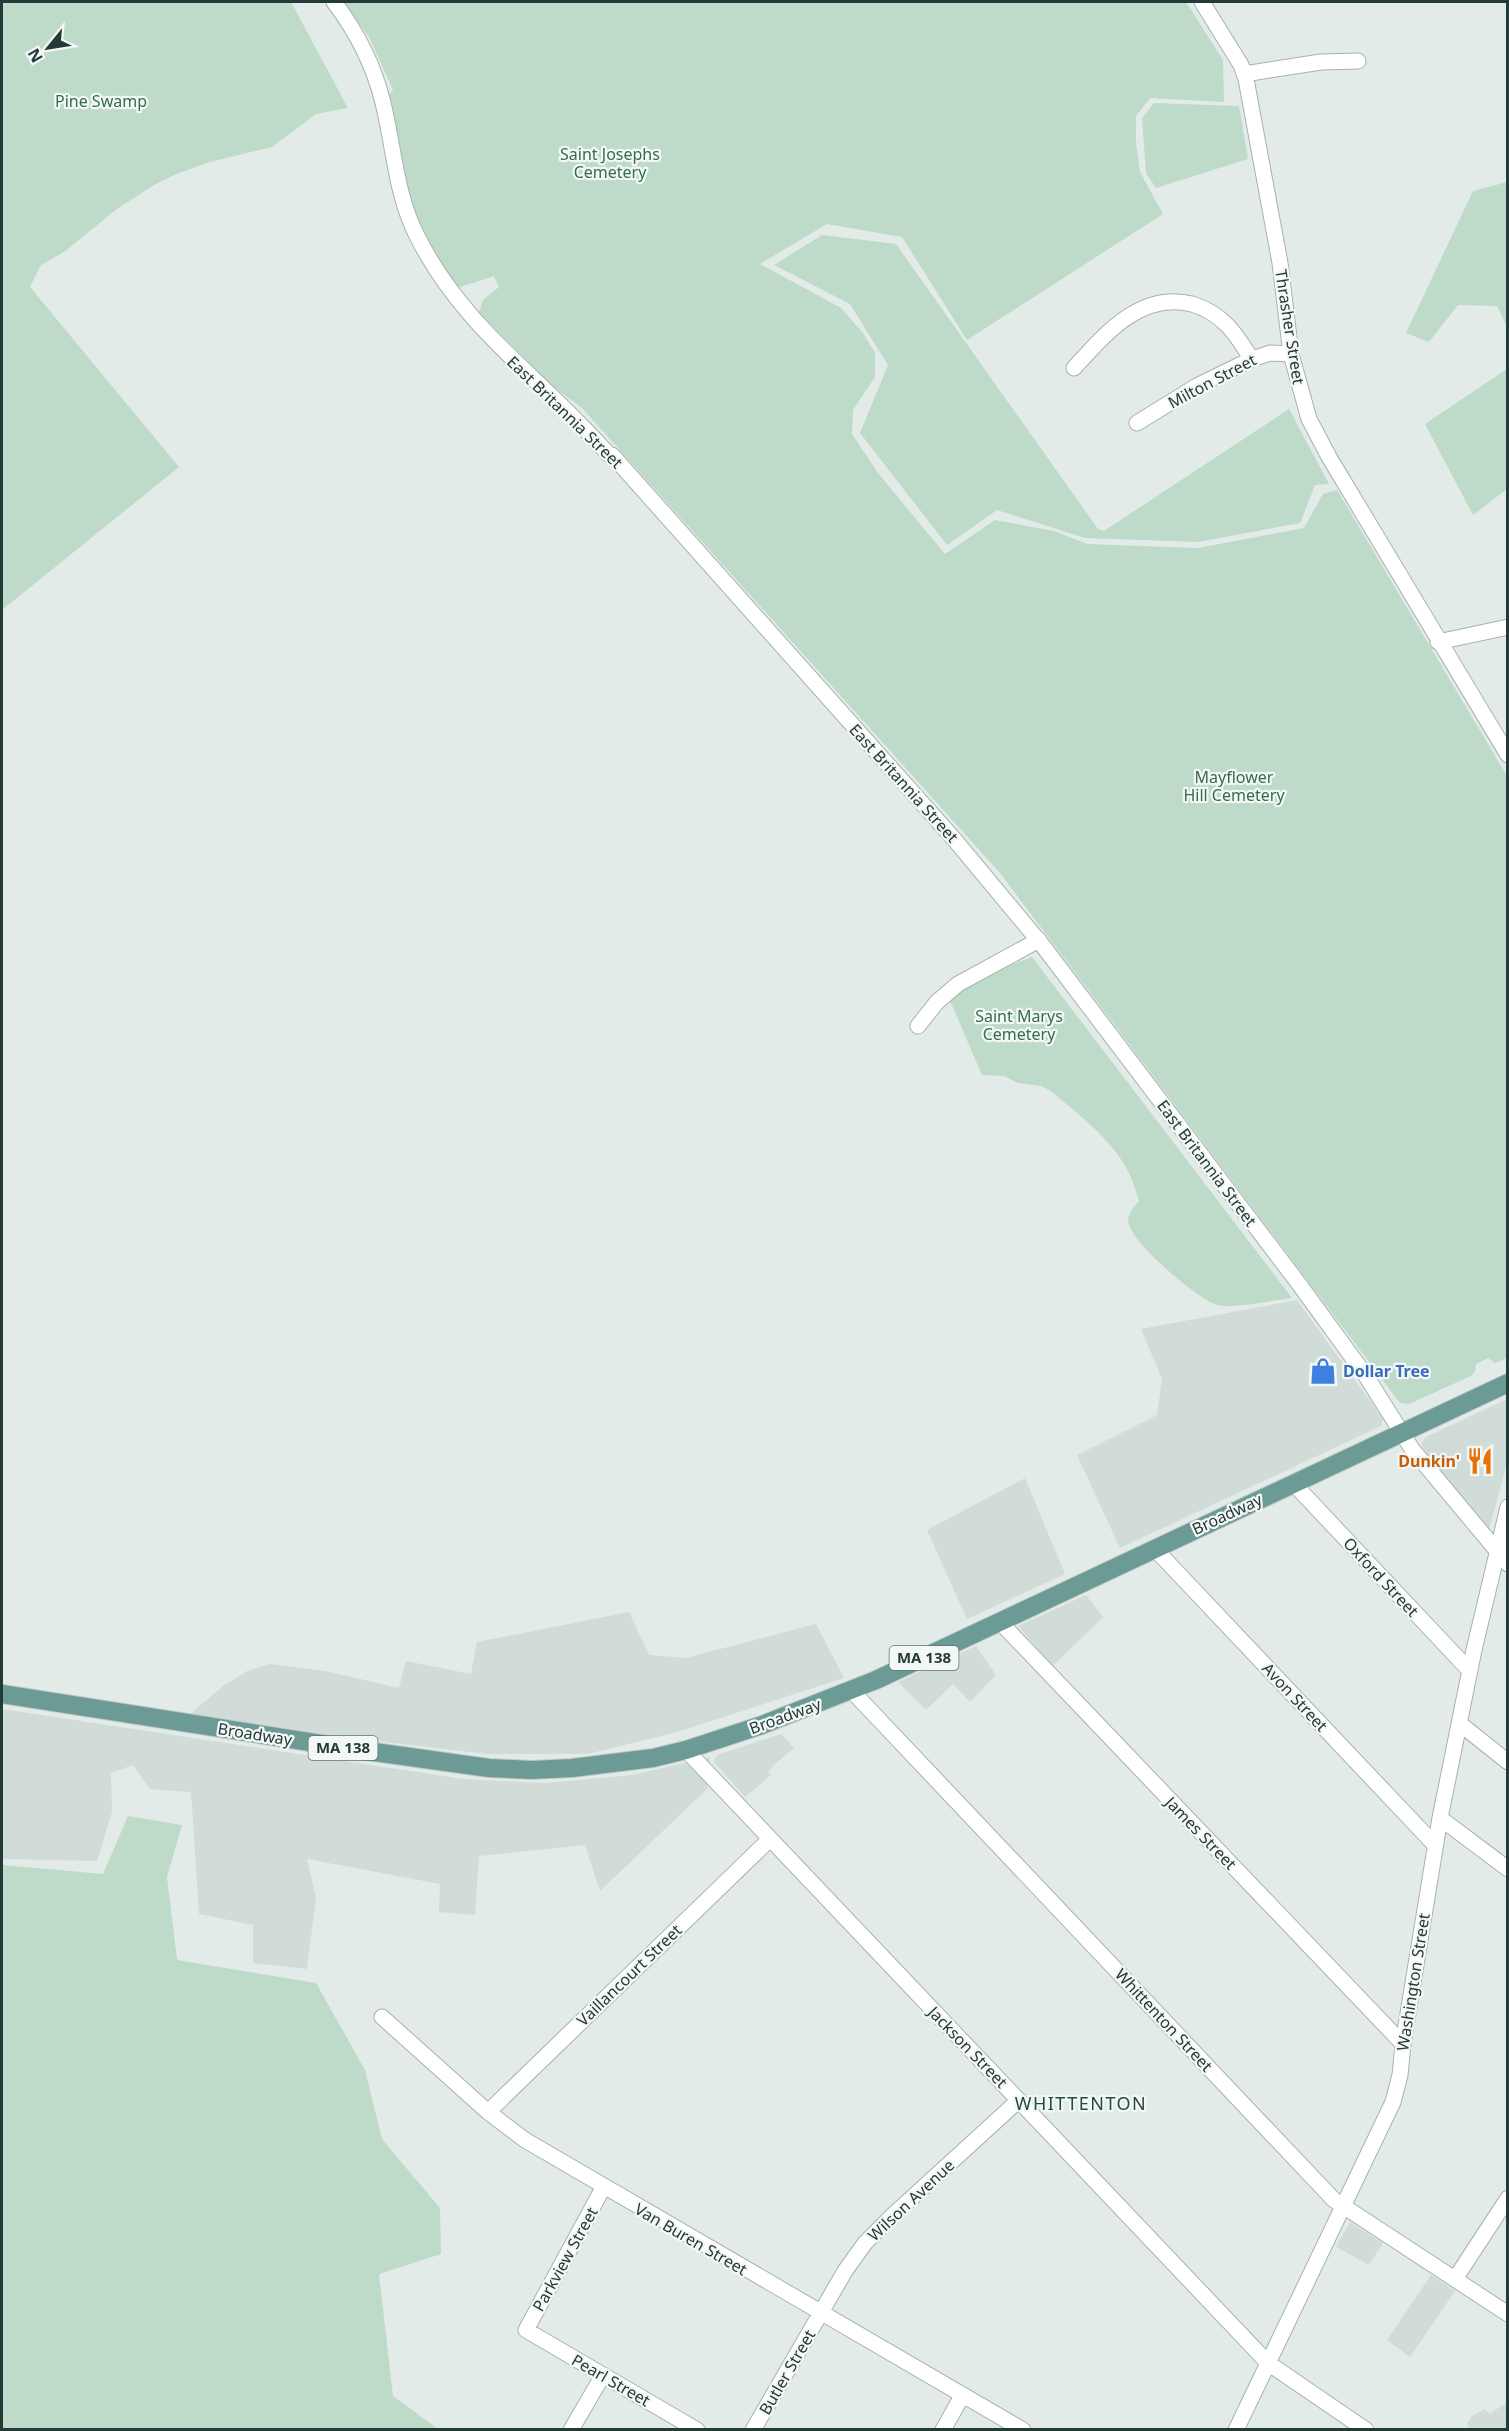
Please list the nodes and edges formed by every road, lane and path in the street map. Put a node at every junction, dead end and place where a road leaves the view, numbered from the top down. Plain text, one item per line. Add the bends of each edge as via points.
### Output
1 (334, 2) edge
2 (1202, 2) edge
3 (1358, 62) dead end
4 (1244, 74) junction
5 (1291, 354) junction
6 (1252, 359) junction
7 (1074, 368) dead end
8 (1137, 423) dead end
9 (1508, 627) edge
10 (1438, 642) junction
11 (1508, 755) edge
12 (1038, 940) junction
13 (918, 1026) dead end
14 (1508, 1383) edge
15 (1402, 1432) junction
16 (1293, 1484) junction
17 (1508, 1507) edge
18 (1155, 1549) junction
19 (1497, 1552) junction
20 (1508, 1564) edge
21 (1000, 1622) junction
22 (1470, 1671) junction
23 (851, 1690) junction
24 (2, 1695) edge
25 (1459, 1723) junction
26 (686, 1750) junction
27 (1508, 1762) edge
28 (1440, 1818) junction
29 (770, 1839) junction
30 (1435, 1845) junction
31 (1508, 1869) edge
32 (382, 2017) dead end
33 (1403, 2044) junction
34 (1018, 2100) junction
35 (488, 2112) junction
36 (603, 2188) junction
37 (1508, 2198) edge
38 (1344, 2207) junction
39 (1455, 2279) junction
40 (821, 2314) junction
41 (1508, 2314) edge
42 (526, 2330) joint
43 (1268, 2363) junction
44 (603, 2375) junction
45 (962, 2396) junction
46 (571, 2430) edge
47 (697, 2430) edge
48 (753, 2430) edge
49 (943, 2430) edge
50 (1023, 2430) edge
51 (1236, 2430) edge
52 (1366, 2430) edge

1 - 12 street, East Britannia Street via 360,40 375,78 401,200 426,252 464,309 501,350 620,463 954,839
2 - 4 street, Thrasher Street
3 - 4 street via 1321,62
4 - 5 street, Thrasher Street via 1280,263
5 - 6 street, Milton Street via 1270,353
5 - 10 street, Thrasher Street via 1315,432
6 - 7 street via 1228,326 1210,312 1186,303 1164,302 1142,308 1122,321
6 - 8 street, Milton Street via 1197,386
9 - 10 street
10 - 11 street, Thrasher Street
12 - 13 street via 958,984
12 - 15 street, East Britannia Street via 1299,1284
14 - 15 main road, Broadway / MA 138
15 - 16 main road, Broadway / MA 138
15 - 19 street, East Britannia Street
16 - 18 main road, Broadway / MA 138
16 - 22 street, Oxford Street
17 - 19 street, Washington Street
18 - 21 main road, Broadway / MA 138
18 - 30 street, Avon Street
19 - 20 street, East Britannia Street
19 - 22 street, Washington Street
21 - 23 main road, Broadway / MA 138
21 - 33 street, James Street
22 - 25 street, Washington Street
23 - 26 main road, Broadway / MA 138
23 - 38 street, Whittenton Street
24 - 26 main road, Broadway / MA 138 via 489,1768 593,1766 634,1762
25 - 27 street
25 - 28 street, Washington Street
26 - 29 street, Jackson Street
28 - 30 street, Washington Street
28 - 31 street
29 - 34 street, Jackson Street
29 - 35 street, Vaillancourt Street
30 - 33 street, Washington Street
32 - 35 street, Van Buren Street
33 - 38 street, Washington Street via 1393,2102
34 - 40 street, Wilson Avenue via 874,2233 845,2271
34 - 43 street, Jackson Street
35 - 36 street, Van Buren Street
36 - 40 street, Van Buren Street
36 - 42 street, Parkview Street
37 - 39 street
38 - 39 street, Whittenton Street
38 - 43 street, Washington Street
39 - 41 street, Whittenton Street
40 - 45 street, Van Buren Street
40 - 48 street, Butler Street
42 - 44 street, Pearl Street
43 - 51 street, Washington Street
43 - 52 street, Jackson Street
44 - 46 street
44 - 47 street, Pearl Street
45 - 49 street
45 - 50 street, Van Buren Street

